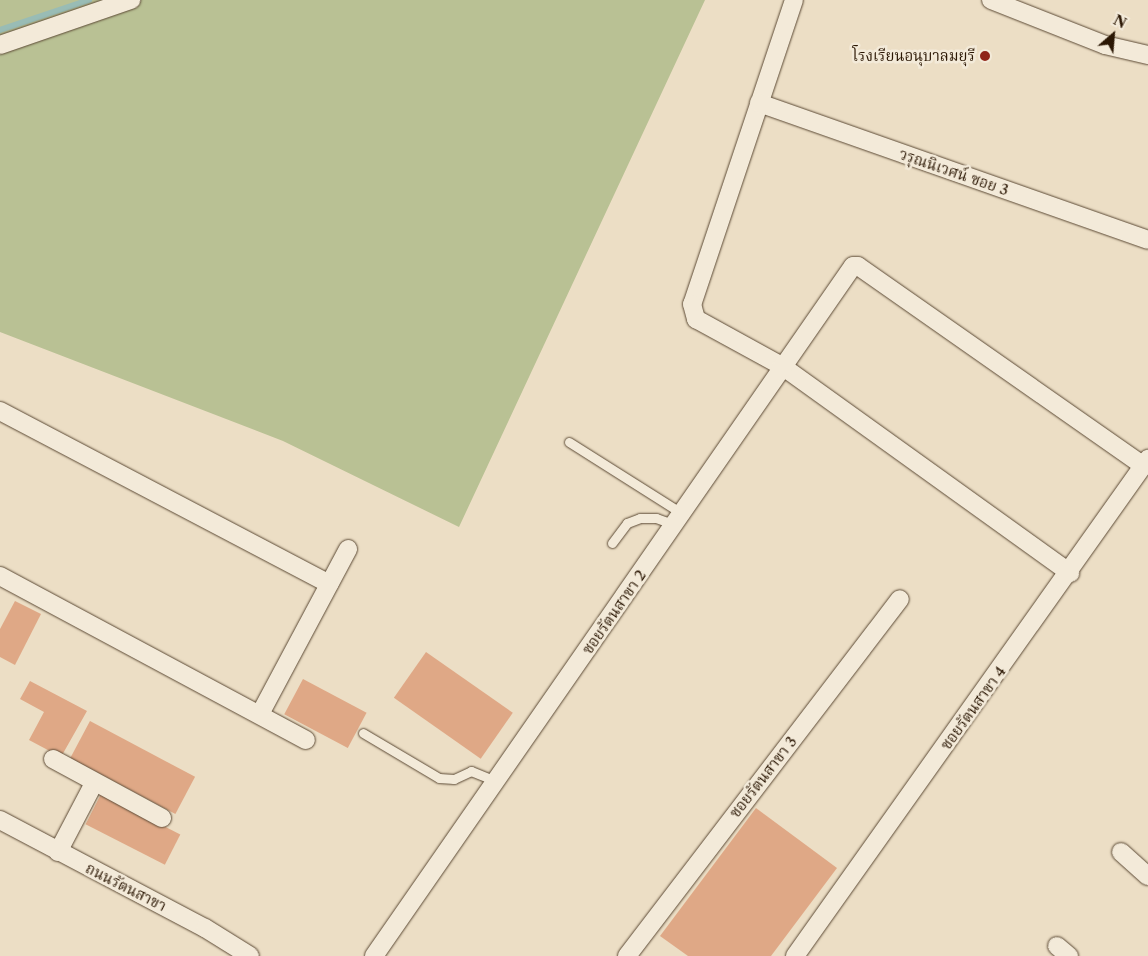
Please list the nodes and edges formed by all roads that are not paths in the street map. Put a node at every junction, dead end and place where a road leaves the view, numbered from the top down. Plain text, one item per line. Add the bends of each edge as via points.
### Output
1 (132, 0) edge
2 (794, 0) edge
3 (990, 0) edge
4 (0, 45) edge
5 (1148, 56) edge
6 (759, 103) junction
7 (1148, 240) edge
8 (782, 366) junction
9 (0, 411) edge
10 (569, 442) dead end
11 (1146, 463) edge
12 (679, 519) junction
13 (612, 543) dead end
14 (348, 550) dead end
15 (1070, 573) junction
16 (0, 576) edge
17 (329, 584) junction
18 (900, 599) dead end
19 (260, 714) junction
20 (363, 733) dead end
21 (306, 740) dead end
22 (53, 759) dead end
23 (496, 781) junction
24 (94, 783) junction
25 (162, 818) dead end
26 (0, 820) edge
27 (58, 852) junction
28 (1121, 852) dead end
29 (1148, 876) edge
30 (250, 956) edge
31 (374, 956) edge
32 (627, 956) edge
33 (795, 956) edge

1 - 4 street
2 - 6 street
3 - 5 street via 1105,45
6 - 7 street, วรุณนิเวศน์ ซอย 3
6 - 8 street via 692,304 696,319
8 - 11 street, ซอยรัตนสาขา 2 via 853,266 858,266
8 - 12 street, ซอยรัตนสาขา 2
8 - 15 street
9 - 17 street
10 - 12 lane
11 - 15 street, ซอยรัตนสาขา 4
12 - 13 lane via 640,518 626,523
12 - 23 street, ซอยรัตนสาขา 2
14 - 17 street
15 - 33 street, ซอยรัตนสาขา 4
16 - 19 street
17 - 19 street
18 - 32 street, ซอยรัตนสาขา 3
19 - 21 street
20 - 23 lane via 439,778 454,779 471,771
22 - 24 street
23 - 31 street, ซอยรัตนสาขา 2
24 - 25 street
24 - 27 street
26 - 27 street, ถนนรัตนสาขา
27 - 30 street, ถนนรัตนสาขา via 204,928
28 - 29 street

